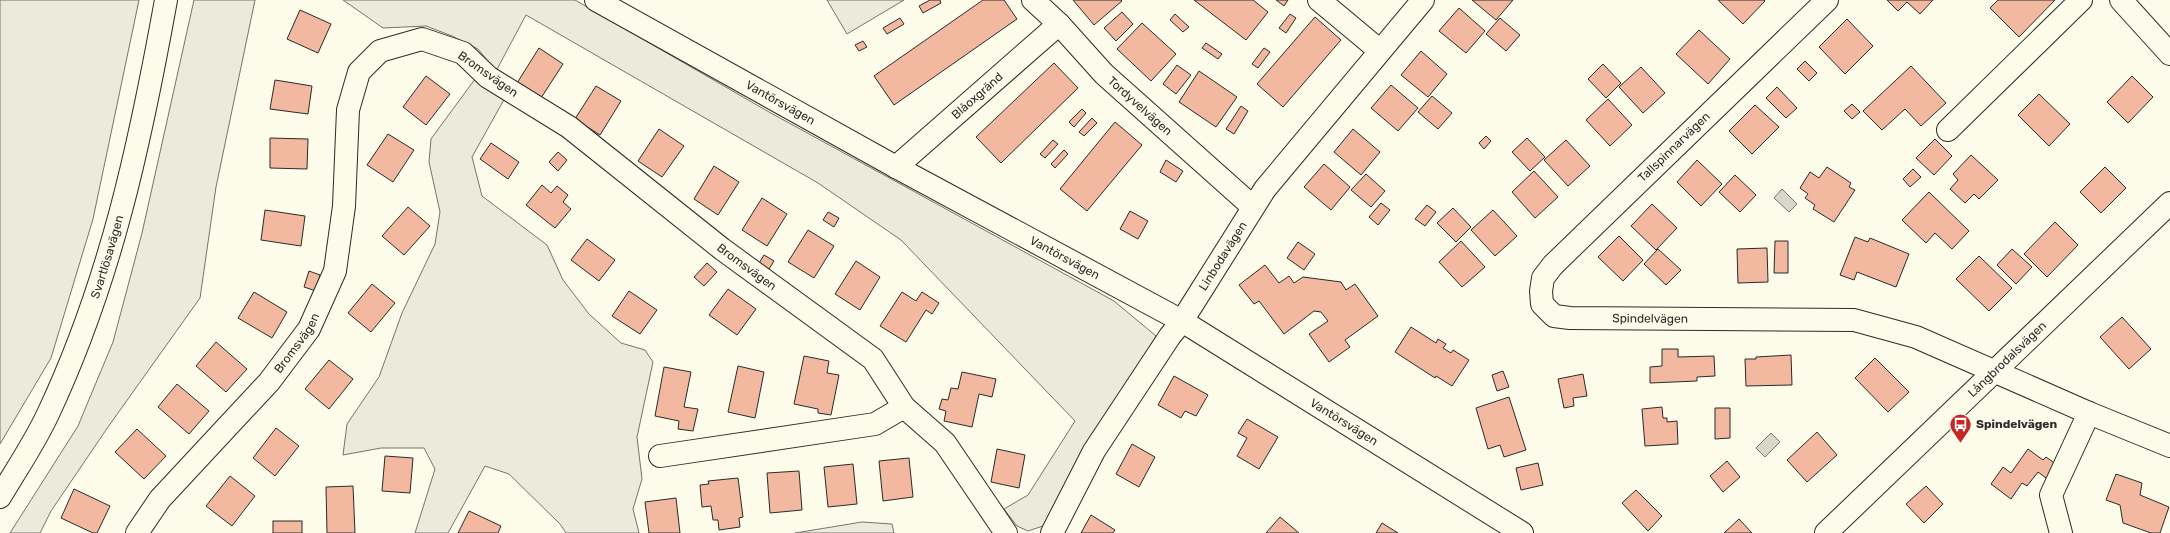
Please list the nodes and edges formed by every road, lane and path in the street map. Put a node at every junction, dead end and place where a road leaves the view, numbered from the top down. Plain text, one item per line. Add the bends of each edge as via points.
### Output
1 (166, 0) edge
2 (596, 0) edge
3 (1033, 0) edge
4 (1319, 0) edge
5 (1422, 0) edge
6 (1827, 0) edge
7 (2081, 0) edge
8 (2121, 0) edge
9 (1059, 24) junction
10 (1379, 50) junction
11 (2170, 54) edge
12 (1948, 130) dead end
13 (896, 167) junction
14 (2170, 203) edge
15 (1253, 207) junction
16 (1542, 304) joint
17 (1182, 321) junction
18 (1994, 371) junction
19 (904, 407) junction
20 (2089, 413) junction
21 (2170, 446) edge
22 (660, 456) dead end
23 (0, 497) edge
24 (137, 533) edge
25 (1006, 533) edge
26 (1052, 533) edge
27 (1522, 533) edge
28 (1826, 533) edge
29 (2061, 533) edge

1 - 23 street, Svartlösavägen via 138,144 113,245 80,340 48,415
2 - 13 street, Vantörsvägen
3 - 9 street, Tordyvelvägen
4 - 10 street
5 - 10 street, Linbodavägen
6 - 16 street, Tallspinnarvägen via 1553,265 1543,278 1540,291
7 - 12 street
8 - 11 street
9 - 13 street, Blåoxgränd
9 - 15 street, Tordyvelvägen via 1104,74
10 - 15 street, Linbodavägen via 1274,177
13 - 17 street, Vantörsvägen
14 - 18 street, Långbrodalsvägen
15 - 17 street, Linbodavägen
16 - 18 street, Spindelvägen via 1554,316 1570,318 1854,320 1916,337
17 - 26 street, Linbodavägen via 1094,452
17 - 27 street, Vantörsvägen
18 - 20 street, Spindelvägen
18 - 28 street, Långbrodalsvägen
19 - 22 street via 875,424
19 - 24 street, Bromsvägen via 873,359 722,248 569,127 488,77 463,53 422,39 380,51 359,72 348,110 344,206 335,271 309,329 269,382 160,499
19 - 25 street, Bromsvägen via 945,443
20 - 21 street, Spindelvägen
20 - 29 street via 2051,495

